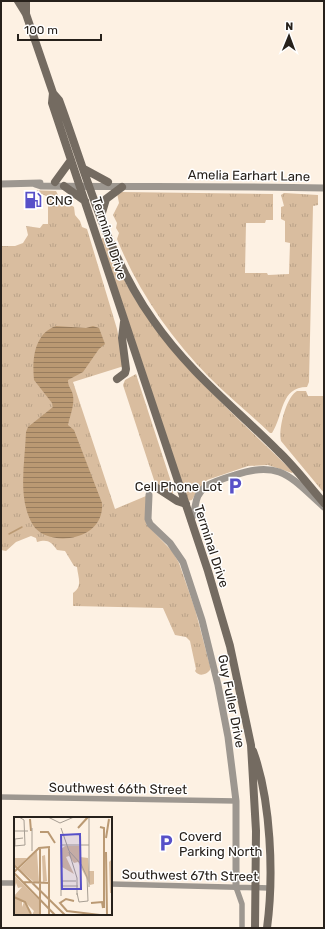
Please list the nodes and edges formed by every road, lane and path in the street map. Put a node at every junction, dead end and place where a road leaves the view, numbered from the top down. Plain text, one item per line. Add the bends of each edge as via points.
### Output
1 (18, 1) edge
2 (26, 1) edge
3 (26, 14) junction
4 (52, 92) junction
5 (71, 160) junction
6 (84, 169) junction
7 (55, 182) junction
8 (108, 182) junction
9 (1, 184) edge
10 (36, 184) junction
11 (80, 184) junction
12 (90, 184) junction
13 (64, 186) junction
14 (174, 186) junction
15 (122, 187) junction
16 (324, 188) edge
17 (85, 201) junction
18 (101, 216) junction
19 (124, 319) junction
20 (117, 379) dead end
21 (154, 486) dead end
22 (149, 495) dead end
23 (186, 504) junction
24 (324, 504) edge
25 (324, 507) edge
26 (191, 520) junction
27 (252, 745) junction
28 (1, 797) edge
29 (236, 801) junction
30 (1, 883) edge
31 (14, 883) edge
32 (112, 884) edge
33 (236, 887) junction
34 (256, 888) junction
35 (269, 888) junction
36 (242, 928) edge
37 (255, 928) edge
38 (267, 928) edge

1 - 3 main road, Terminal Drive
2 - 3 main road, Terminal Drive
3 - 4 main road, Terminal Drive
4 - 5 main road, Terminal Drive via 52,103
4 - 6 main road, Terminal Drive via 60,100
5 - 7 main road
5 - 11 main road, Terminal Drive
6 - 8 main road
6 - 12 main road, Terminal Drive
7 - 10 street, Amelia Earhart Lane
7 - 11 street, Amelia Earhart Lane
8 - 12 street, Amelia Earhart Lane
8 - 14 street, Amelia Earhart Lane via 162,183
9 - 10 street, Amelia Earhart Lane
10 - 13 street, Amelia Earhart Lane
11 - 12 street, Amelia Earhart Lane
11 - 13 street, Amelia Earhart Lane
11 - 17 main road, Terminal Drive
12 - 15 street, Amelia Earhart Lane
12 - 18 main road, Terminal Drive
13 - 17 main road
14 - 15 street, Amelia Earhart Lane
14 - 16 street, Amelia Earhart Lane
15 - 18 main road via 106,199
17 - 19 main road, Terminal Drive
18 - 24 main road, Terminal Drive via 129,283 165,336 204,382 280,452
19 - 20 main road via 122,338 126,369
19 - 23 main road, Terminal Drive
21 - 23 main road
22 - 29 street, Guy Fuller Drive via 148,519 183,562 202,620 228,737
23 - 26 main road, Terminal Drive
25 - 26 street via 290,477 269,468 253,469 212,483 201,491 195,500 195,512
26 - 27 main road, Terminal Drive via 228,640
27 - 34 main road, Terminal Drive
27 - 35 main road via 260,768 267,811
28 - 29 street, Southwest 66th Street
29 - 33 street, Guy Fuller Drive
30 - 31 street
32 - 33 street, Southwest 67th Street
33 - 34 street, Southwest 67th Street
33 - 36 street, Guy Fuller Drive via 242,904
34 - 35 street, Southwest 67th Street
34 - 37 main road, Terminal Drive
35 - 38 main road

